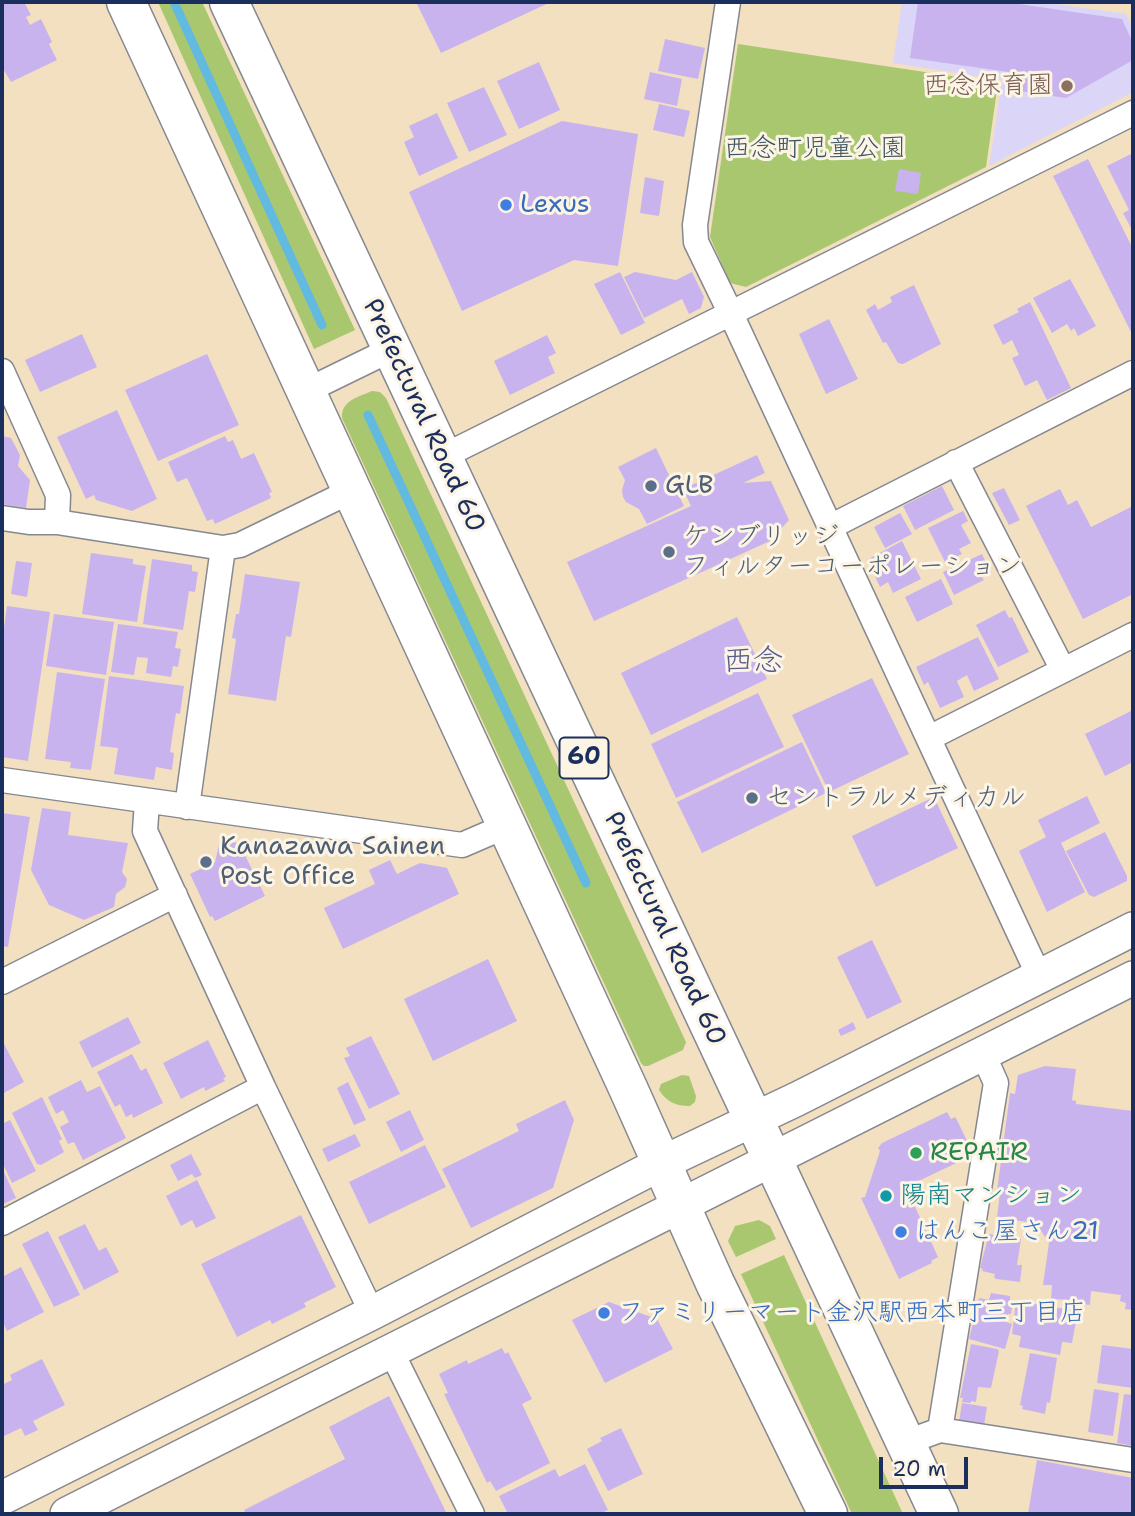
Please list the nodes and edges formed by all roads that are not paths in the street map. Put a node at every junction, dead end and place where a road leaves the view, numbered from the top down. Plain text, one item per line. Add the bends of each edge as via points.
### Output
1 (126, 2) edge
2 (229, 2) edge
3 (728, 2) edge
4 (1133, 113) edge
5 (732, 314) junction
6 (391, 349) junction
7 (2, 371) edge
8 (1133, 373) edge
9 (306, 391) junction
10 (442, 457) junction
11 (956, 462) junction
12 (351, 491) junction
13 (2, 518) edge
14 (57, 522) junction
15 (831, 527) junction
16 (223, 548) junction
17 (1133, 635) edge
18 (1063, 670) junction
19 (929, 738) junction
20 (2, 780) edge
21 (147, 801) junction
22 (187, 807) junction
23 (506, 825) junction
24 (175, 895) junction
25 (1133, 929) edge
26 (1039, 976) junction
27 (1133, 978) edge
28 (2, 982) edge
29 (983, 1054) junction
30 (263, 1087) junction
31 (753, 1118) junction
32 (773, 1160) junction
33 (662, 1163) junction
34 (680, 1205) junction
35 (2, 1223) edge
36 (372, 1313) junction
37 (391, 1351) junction
38 (136, 1430) junction
39 (940, 1430) junction
40 (904, 1443) junction
41 (1133, 1460) edge
42 (156, 1469) junction
43 (2, 1498) edge
44 (67, 1514) edge
45 (472, 1514) edge
46 (828, 1514) edge
47 (939, 1514) edge

1 - 9 main road
2 - 6 main road, Prefectural Road 60 / 60
3 - 5 street via 695,225 696,242
4 - 5 street
5 - 10 street
5 - 15 street
6 - 9 street
6 - 10 main road, Prefectural Road 60 / 60
7 - 14 street via 58,495
8 - 11 street
9 - 12 main road
10 - 31 main road, Prefectural Road 60 / 60
11 - 15 street
11 - 18 street
12 - 16 street via 240,545
12 - 23 main road
13 - 14 street
14 - 16 street
15 - 19 street
16 - 22 street
17 - 18 street
18 - 19 street
19 - 26 street
20 - 21 street
21 - 22 street
21 - 24 street via 145,831
22 - 23 street via 462,845
23 - 33 main road
24 - 28 street
24 - 30 street
25 - 26 street
26 - 31 street
27 - 29 street
29 - 32 street
29 - 39 street via 996,1083
30 - 35 street
30 - 36 street
31 - 32 main road, Prefectural Road 60 / 60
31 - 33 street
32 - 34 street
32 - 40 main road, Prefectural Road 60 / 60
33 - 34 main road
33 - 36 street
34 - 37 street
34 - 46 main road
36 - 38 street
37 - 42 street
37 - 45 street
38 - 42 street
38 - 43 street
39 - 40 street
39 - 41 street
40 - 47 main road, Prefectural Road 60 / 60
42 - 44 street

